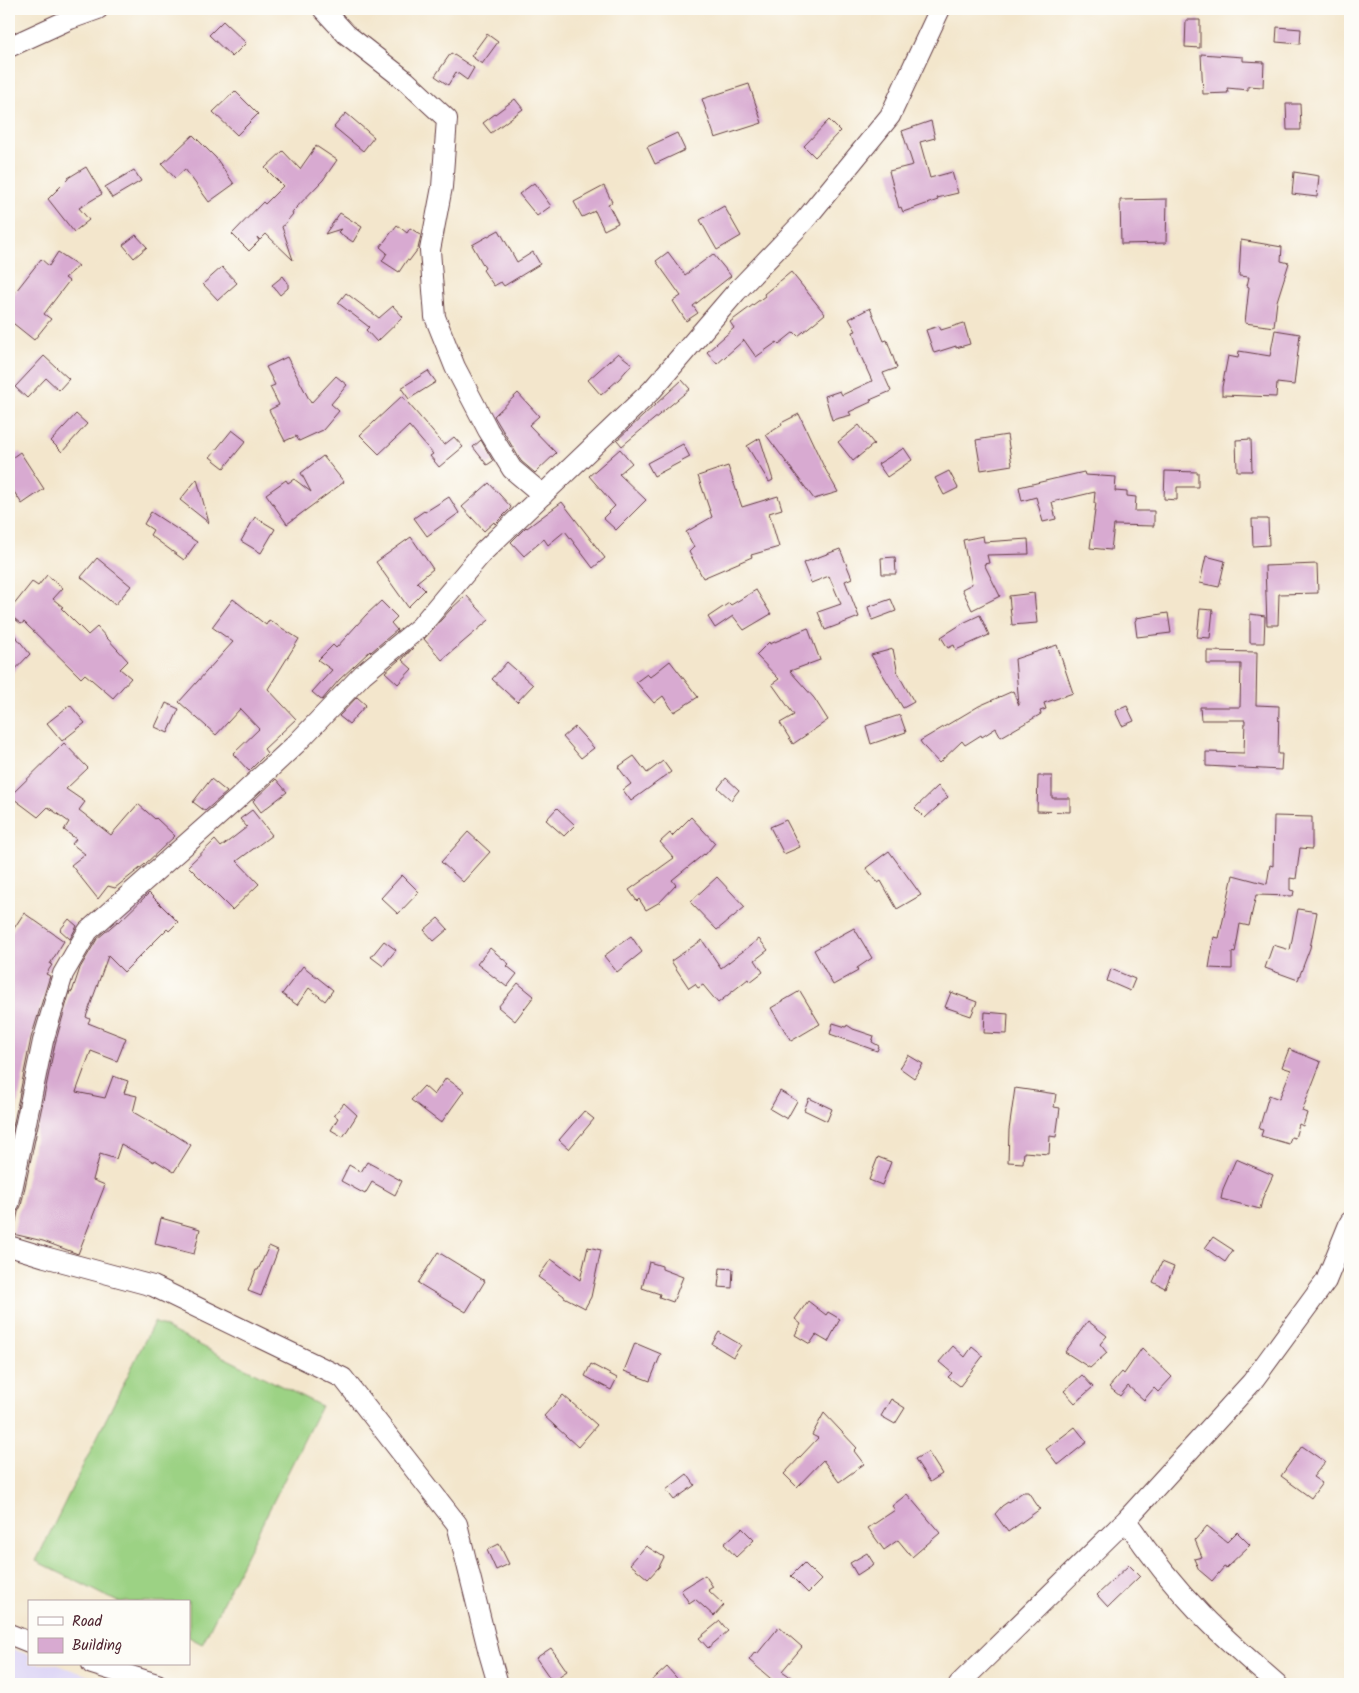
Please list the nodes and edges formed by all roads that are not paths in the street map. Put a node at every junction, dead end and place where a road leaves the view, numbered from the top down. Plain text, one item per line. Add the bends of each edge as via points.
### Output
1 (98, 9) edge
2 (323, 9) edge
3 (940, 9) edge
4 (9, 47) edge
5 (543, 495) junction
6 (9, 1204) edge
7 (1350, 1222) edge
8 (9, 1246) edge
9 (1126, 1520) junction
10 (9, 1634) edge
11 (28, 1642) edge
12 (98, 1666) edge
13 (157, 1684) edge
14 (498, 1684) edge
15 (959, 1684) edge
16 (1277, 1684) edge

1 - 4 street
2 - 5 street via 346,34 406,81 447,119 442,187 430,250 435,317 455,367 488,430 512,468
3 - 5 street via 890,116 805,220 736,292 652,390
5 - 6 street via 483,552 420,627 363,674 296,744 88,931 63,974 42,1041
7 - 9 street via 1326,1281 1252,1382
8 - 14 street via 153,1286 343,1378 457,1524
9 - 15 street
9 - 16 street via 1202,1616
10 - 11 street
12 - 13 street

